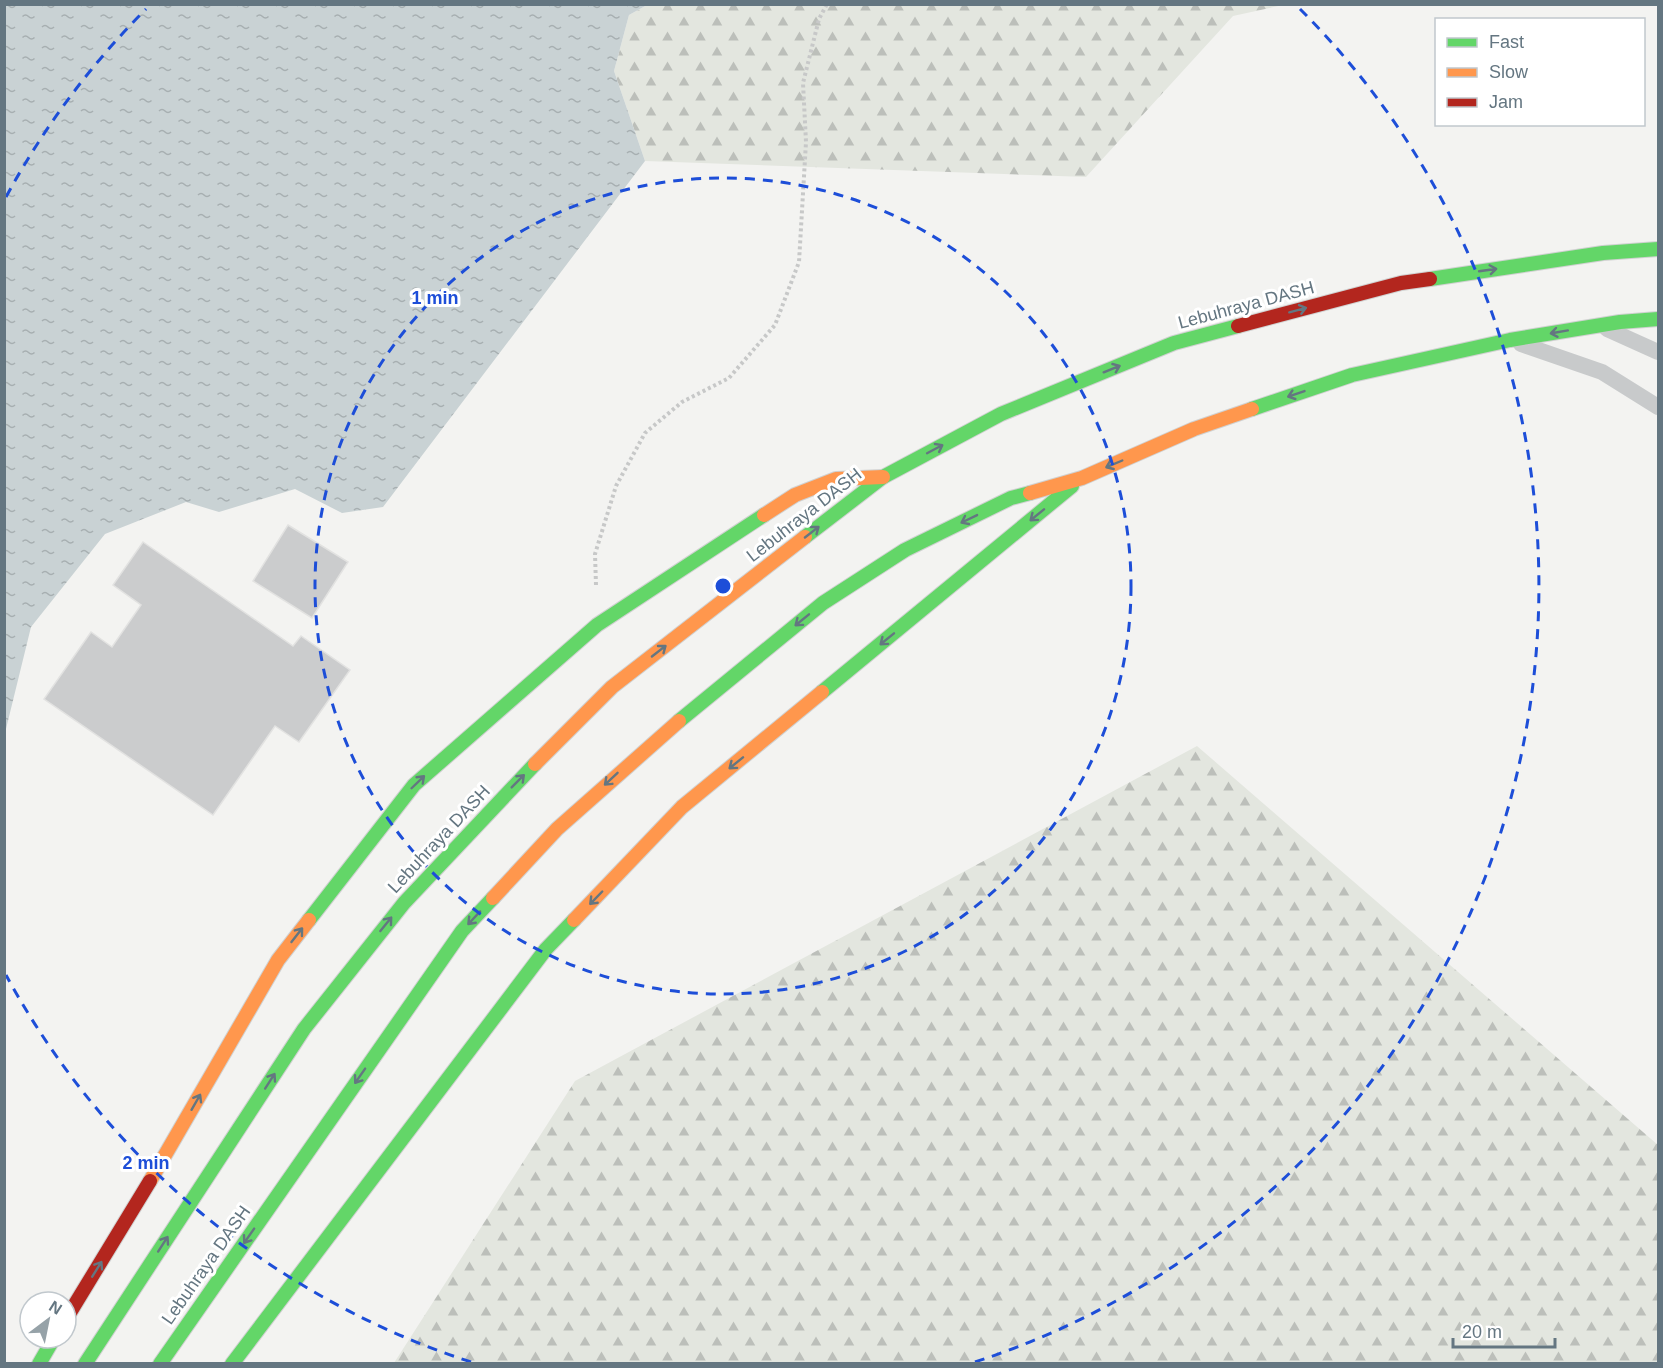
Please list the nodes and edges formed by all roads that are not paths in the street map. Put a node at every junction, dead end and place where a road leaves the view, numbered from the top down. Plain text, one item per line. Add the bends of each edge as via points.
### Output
1 (1659, 249) edge
2 (1659, 319) edge
3 (1599, 326) junction
4 (1510, 340) junction
5 (1659, 352) edge
6 (1659, 407) edge
7 (883, 477) junction
8 (1082, 478) junction
9 (78, 1300) edge
10 (47, 1350) edge
11 (39, 1364) edge
12 (86, 1364) edge
13 (160, 1364) edge
14 (232, 1364) edge

7 -> 1 highway, Lebuhraya DASH via 1001,414 1174,343 1401,283 1602,253
2 - 3 highway, Lebuhraya DASH
3 -> 4 highway, Lebuhraya DASH
3 - 5 lane
4 - 6 lane via 1602,372
4 -> 8 highway, Lebuhraya DASH via 1352,375 1194,429
9 -> 7 highway via 278,960 414,785 597,625 795,495 836,479
12 -> 7 highway, Lebuhraya DASH via 304,1029 404,903 612,687
8 -> 13 highway, Lebuhraya DASH via 1011,498 905,550 823,603 655,740 558,829 462,931
8 -> 14 highway via 682,807 546,949
10 - 11 highway

